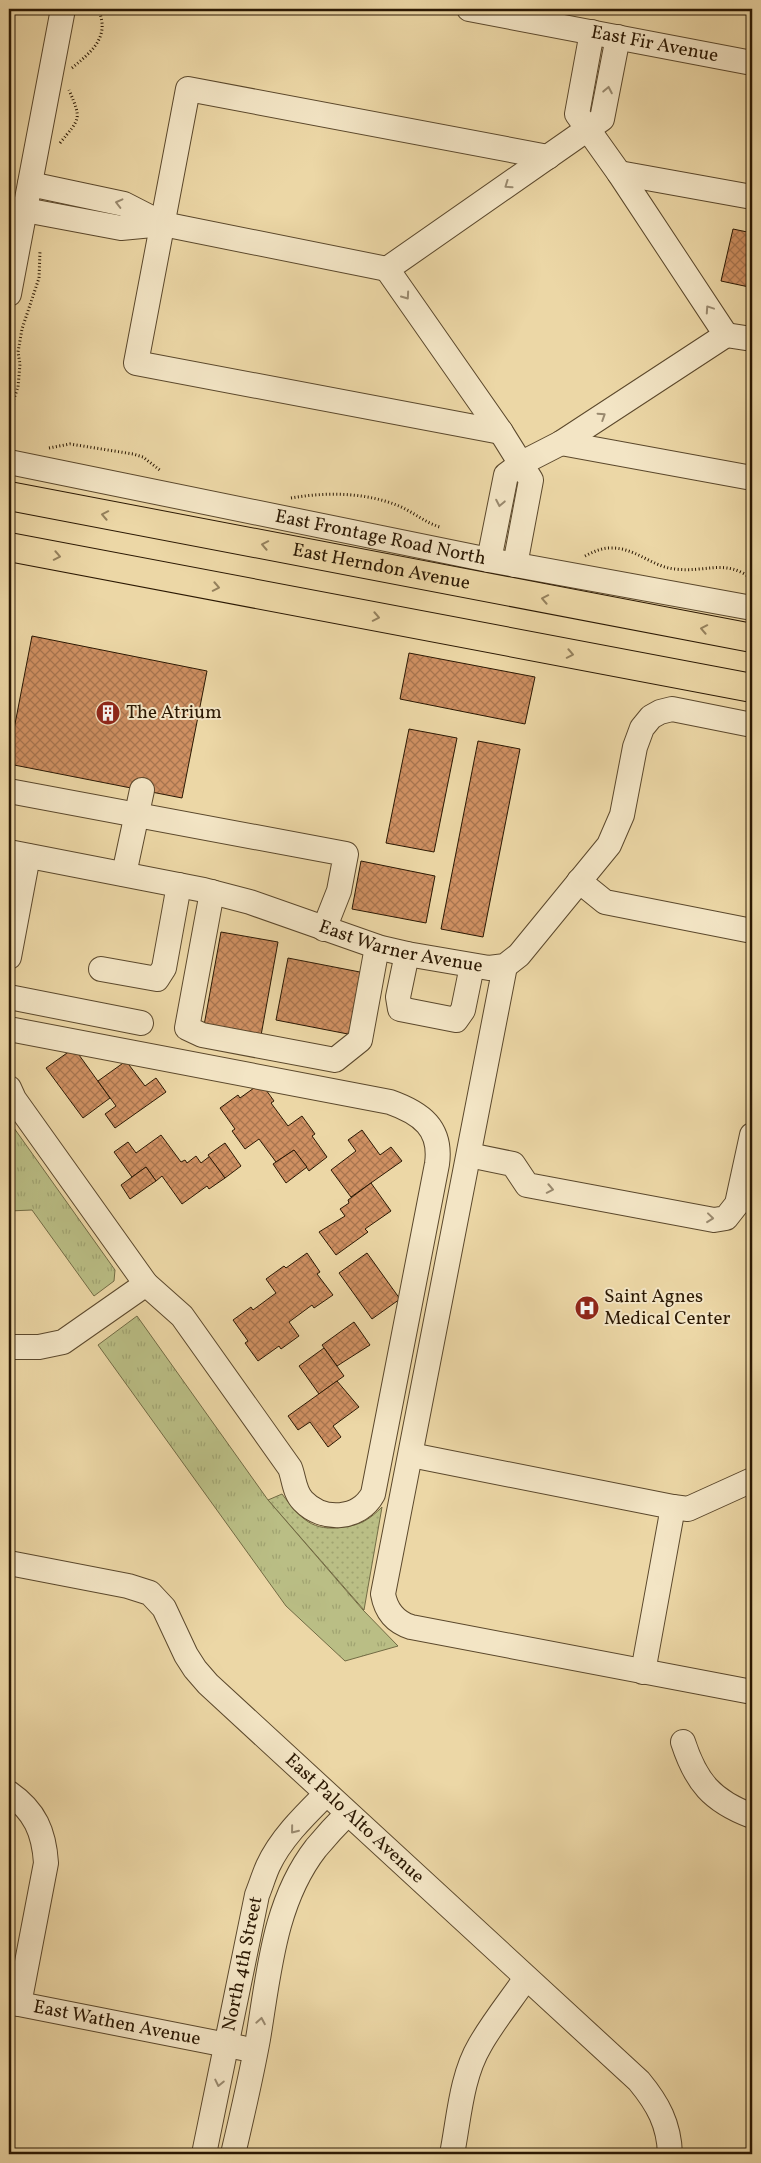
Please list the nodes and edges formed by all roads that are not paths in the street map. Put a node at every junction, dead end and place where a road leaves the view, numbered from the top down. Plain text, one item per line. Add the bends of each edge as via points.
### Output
1 (63, 9) edge
2 (469, 9) edge
3 (592, 32) junction
4 (618, 38) junction
5 (752, 63) edge
6 (587, 130) junction
7 (548, 157) junction
8 (619, 173) junction
9 (30, 184) junction
10 (752, 198) edge
11 (25, 210) junction
12 (163, 224) junction
13 (13, 244) edge
14 (387, 270) junction
15 (9, 294) edge
16 (726, 335) junction
17 (752, 339) edge
18 (501, 432) junction
19 (561, 443) junction
20 (9, 462) edge
21 (522, 463) junction
22 (752, 478) edge
23 (9, 496) edge
24 (9, 547) edge
25 (489, 560) junction
26 (515, 565) junction
27 (752, 608) edge
28 (752, 638) edge
29 (752, 688) edge
30 (752, 725) edge
31 (142, 790) dead end
32 (9, 791) edge
33 (137, 815) junction
34 (19, 854) edge
35 (124, 874) junction
36 (579, 881) junction
37 (179, 885) junction
38 (212, 892) junction
39 (324, 929) junction
40 (752, 931) edge
41 (377, 946) junction
42 (407, 954) junction
43 (9, 957) edge
44 (472, 966) junction
45 (505, 966) junction
46 (101, 968) dead end
47 (9, 997) edge
48 (142, 1023) dead end
49 (9, 1029) edge
50 (9, 1088) edge
51 (752, 1135) edge
52 (468, 1155) junction
53 (146, 1284) junction
54 (9, 1346) edge
55 (411, 1455) junction
56 (752, 1480) edge
57 (673, 1507) junction
58 (9, 1563) edge
59 (643, 1672) junction
60 (752, 1692) edge
61 (683, 1742) dead end
62 (9, 1793) edge
63 (326, 1794) junction
64 (347, 1814) junction
65 (752, 1816) edge
66 (526, 1978) junction
67 (14, 2003) edge
68 (227, 2045) junction
69 (256, 2051) junction
70 (670, 2146) edge
71 (204, 2154) edge
72 (234, 2154) edge
73 (452, 2154) edge

1 - 9 street
2 - 3 street, East Fir Avenue
3 - 4 street, East Fir Avenue
3 - 6 street via 577,114
4 - 5 street, East Fir Avenue
6 -> 4 street via 602,119
6 - 7 street
6 - 8 street
7 - 12 street via 188,89
7 -> 14 street
8 - 10 street
16 -> 8 street
9 - 11 street
12 -> 9 street via 124,204
11 - 12 street via 121,228
11 - 13 street
12 - 14 street
12 - 18 street via 136,363
13 - 15 street
14 -> 18 street
16 - 17 street
19 -> 16 street
18 - 21 street
19 - 21 street
19 - 22 street
20 - 25 street, East Frontage Road North
21 -> 25 street via 506,474
21 - 26 street via 531,480
28 -> 23 main road, East Herndon Avenue
24 -> 29 main road
25 - 26 street, East Frontage Road North
26 - 27 street, East Frontage Road North
30 - 36 street, East Warner Avenue via 672,709 651,717 642,728 635,747 625,804 615,835
31 - 33 street
32 - 33 street
33 - 35 street
33 - 39 street via 346,854 339,891
34 - 35 street, East Warner Avenue
34 - 43 street
35 - 37 street, East Warner Avenue
36 - 40 street via 605,902
36 - 45 street, East Warner Avenue via 519,955
37 - 38 street, East Warner Avenue
37 - 46 street via 164,968 157,979
38 - 39 street, East Warner Avenue
38 - 41 street via 187,1028 202,1035 335,1060 360,1040
39 - 41 street, East Warner Avenue
41 - 42 street, East Warner Avenue
42 - 44 street, East Warner Avenue
42 - 44 street via 398,996 400,1009 456,1020 463,1010
44 - 45 street, East Warner Avenue
45 - 52 street
47 - 48 street
49 - 53 street via 390,1102 409,1109 431,1128 438,1143 437,1164 373,1494 368,1503 352,1513 335,1516 318,1512 302,1500 290,1468 182,1316
50 - 53 street
52 -> 51 street via 513,1164 527,1185 714,1220 726,1218 740,1196
52 - 55 street
53 - 54 street via 63,1342 39,1347
55 - 57 street
55 - 59 street via 383,1594 385,1604 395,1619 411,1627
56 - 57 street via 688,1509
57 - 59 street
58 - 63 street, East Palo Alto Avenue via 150,1593 164,1608 186,1654 208,1684
59 - 60 street
61 - 65 street via 691,1767 703,1785 725,1803
62 - 67 street via 36,1820 44,1842 46,1863
63 - 64 street, East Palo Alto Avenue
63 -> 68 street, North 4th Street via 293,1830 268,1866 249,1927
64 - 66 street, East Palo Alto Avenue
69 -> 64 street, North 4th Street via 277,1931 286,1902 316,1849
66 - 70 street, East Palo Alto Avenue via 638,2081 666,2121
66 - 73 street via 479,2046 466,2086
67 - 68 street, East Wathen Avenue
68 - 69 street, East Wathen Avenue
68 -> 71 street, North 4th Street
69 - 72 street, North 4th Street

